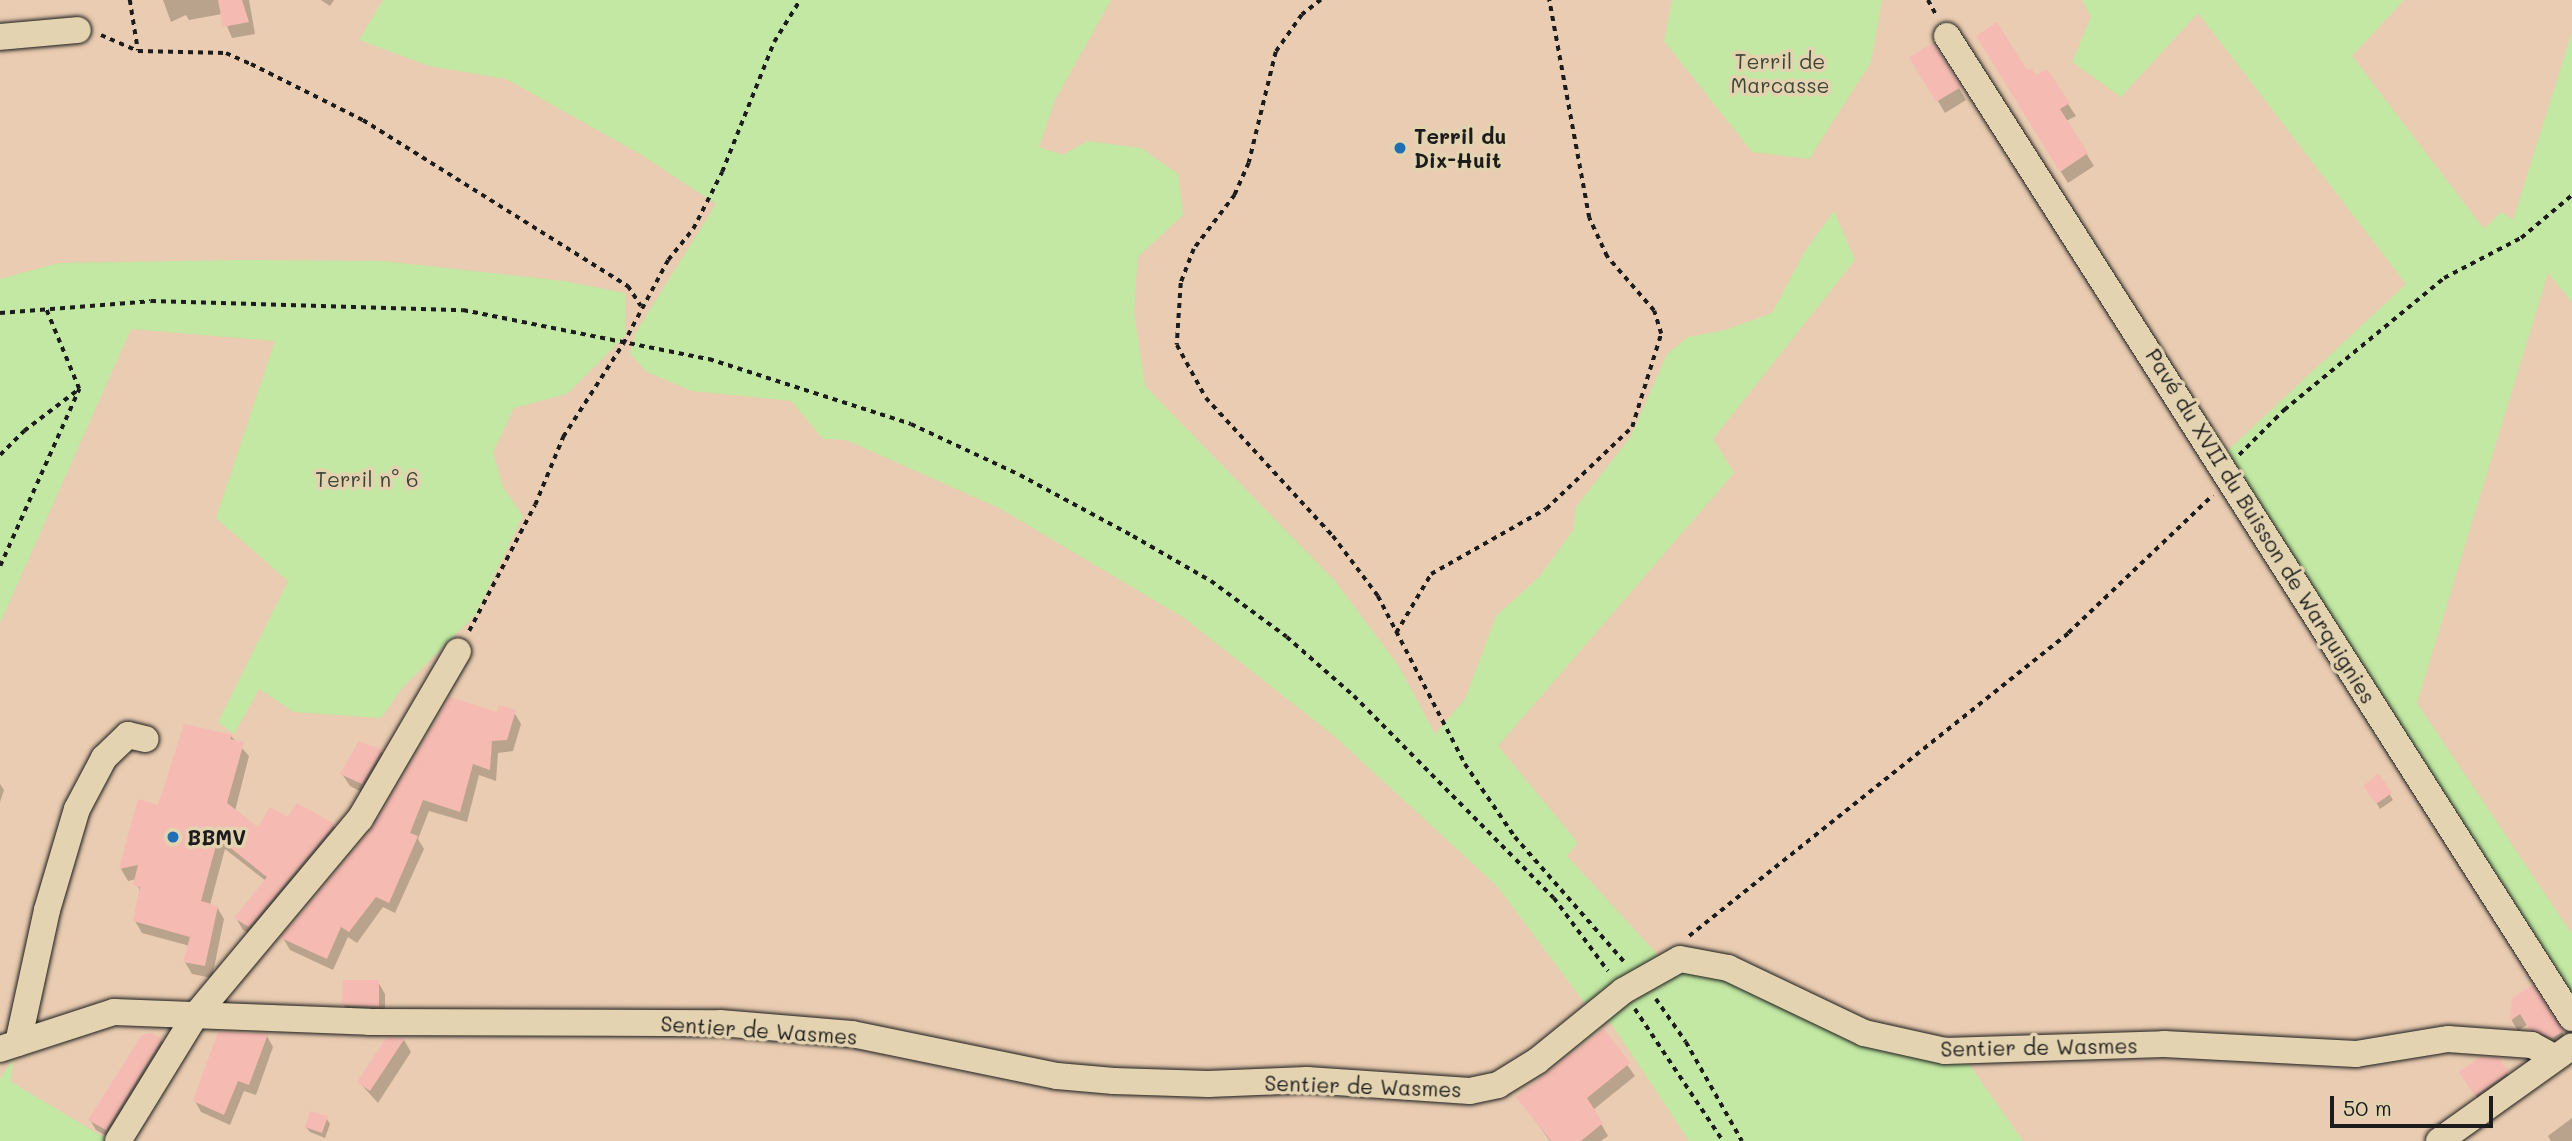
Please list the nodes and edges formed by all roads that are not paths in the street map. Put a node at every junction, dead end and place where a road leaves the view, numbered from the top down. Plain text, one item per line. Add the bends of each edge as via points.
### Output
1 (78, 30) road end
2 (1947, 36) dead end
3 (0, 37) edge
4 (458, 651) road end
5 (146, 738) dead end
6 (195, 1016) junction
7 (2572, 1018) edge
8 (9, 1046) edge
9 (2564, 1052) edge
10 (120, 1136) edge
11 (2439, 1141) edge

1 - 3 street
2 - 7 street, Pavé du XVII du Buisson de Warquignies
4 - 6 street via 360,819
5 - 8 street via 128,735 104,758 77,809
6 - 8 street, Sentier de Wasmes via 114,1012
6 - 9 street, Sentier de Wasmes via 793,1028 943,1051 1057,1076 1208,1084 1307,1080 1470,1091 1498,1085 1537,1061 1633,986 1680,959 1728,968 1864,1033 1945,1051 2164,1044 2357,1054 2448,1039
6 - 10 street
9 - 11 street

